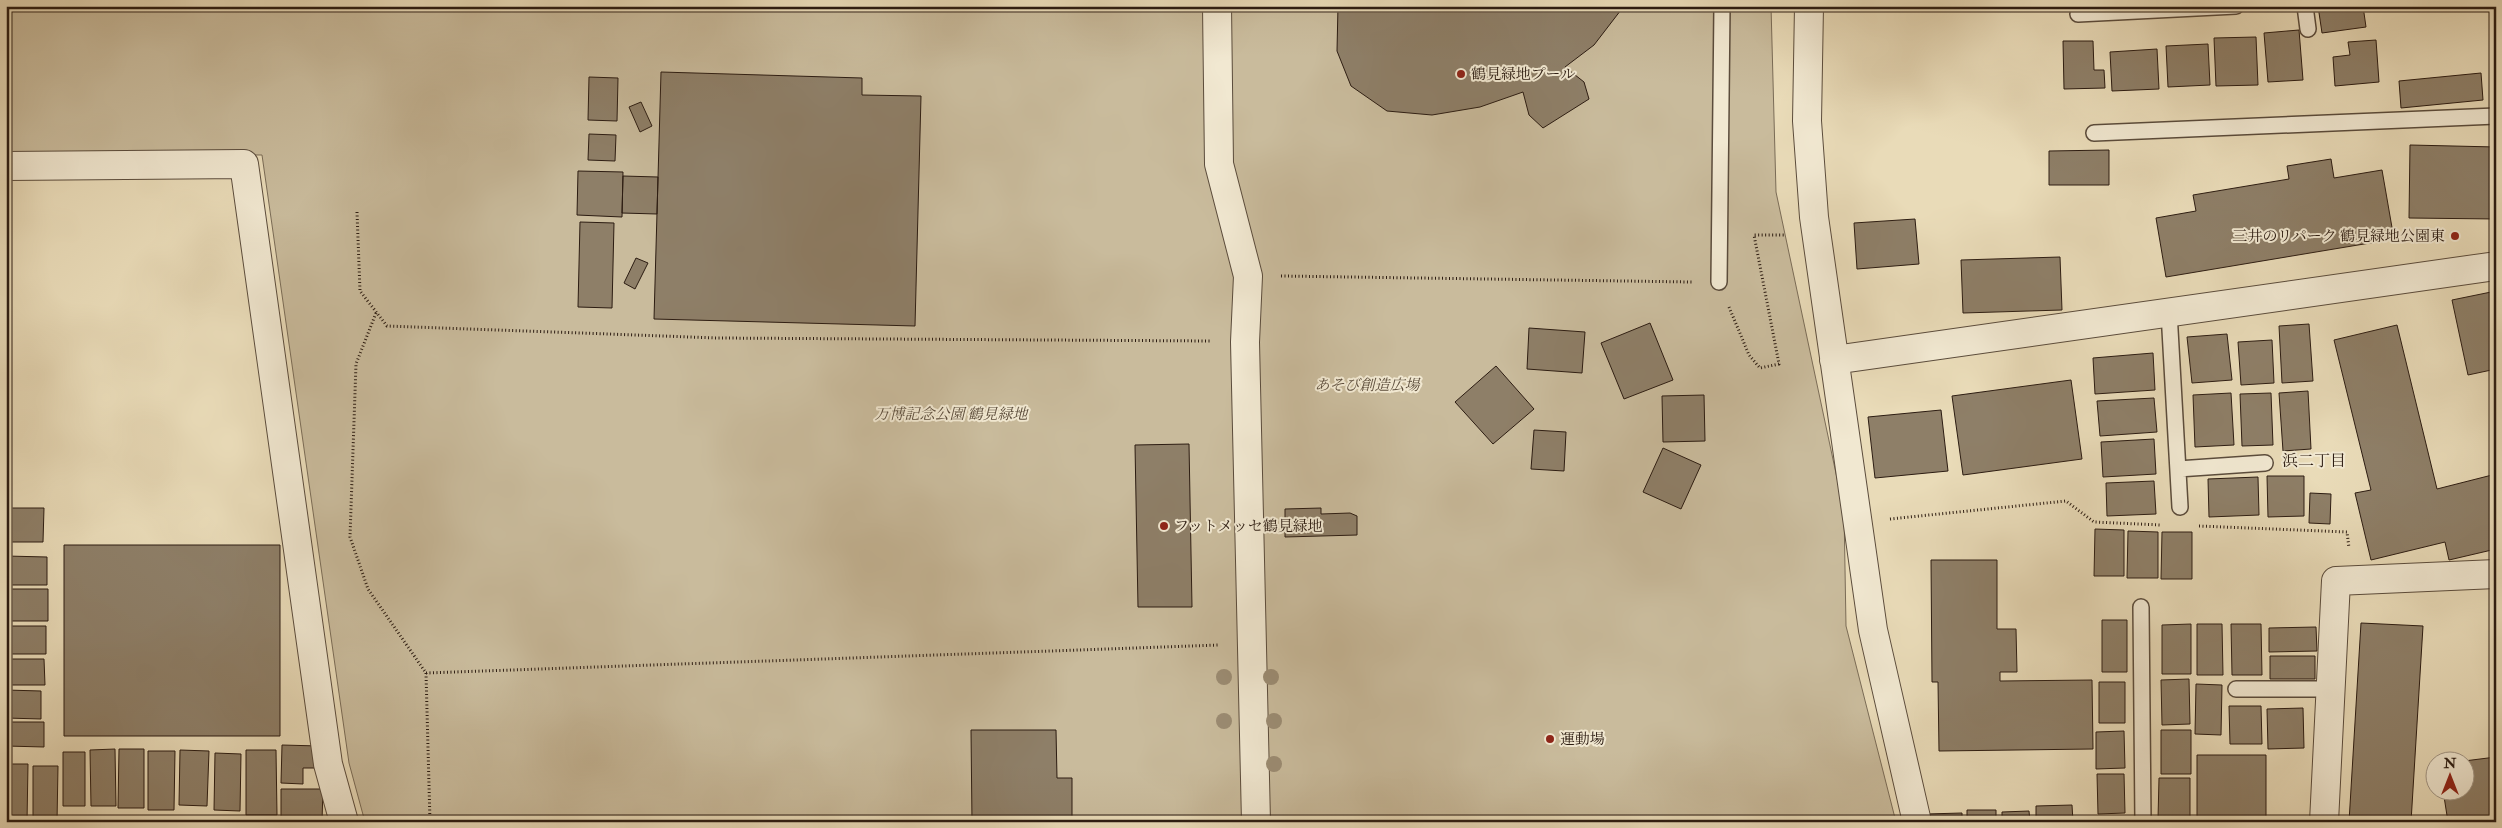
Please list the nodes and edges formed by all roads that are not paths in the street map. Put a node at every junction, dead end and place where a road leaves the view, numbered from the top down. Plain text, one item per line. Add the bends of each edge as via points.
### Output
1 (1217, 6) edge
2 (1722, 6) edge
3 (1809, 6) edge
4 (2236, 6) edge
5 (2305, 6) edge
6 (2078, 14) dead end
7 (2308, 28) dead end
8 (2496, 116) edge
9 (2094, 133) dead end
10 (6, 166) edge
11 (2496, 266) edge
12 (1719, 282) road end
13 (2169, 312) junction
14 (1834, 360) junction
15 (2265, 463) dead end
16 (2178, 469) junction
17 (2180, 507) dead end
18 (2496, 574) edge
19 (2141, 607) dead end
20 (2236, 689) dead end
21 (2331, 689) junction
22 (344, 822) edge
23 (1256, 822) edge
24 (1916, 822) edge
25 (2143, 822) edge
26 (2324, 822) edge

1 - 23 street via 1219,164 1248,276 1245,342
2 - 12 lane
3 - 14 street via 1808,141 1814,217
4 - 6 lane
5 - 7 lane
8 - 9 lane
10 - 22 street via 244,164 328,764
11 - 13 street
13 - 14 street
13 - 16 lane
14 - 24 street via 1873,630
15 - 16 lane
16 - 17 lane
18 - 21 street via 2336,581
19 - 25 lane
20 - 21 lane
21 - 26 street

